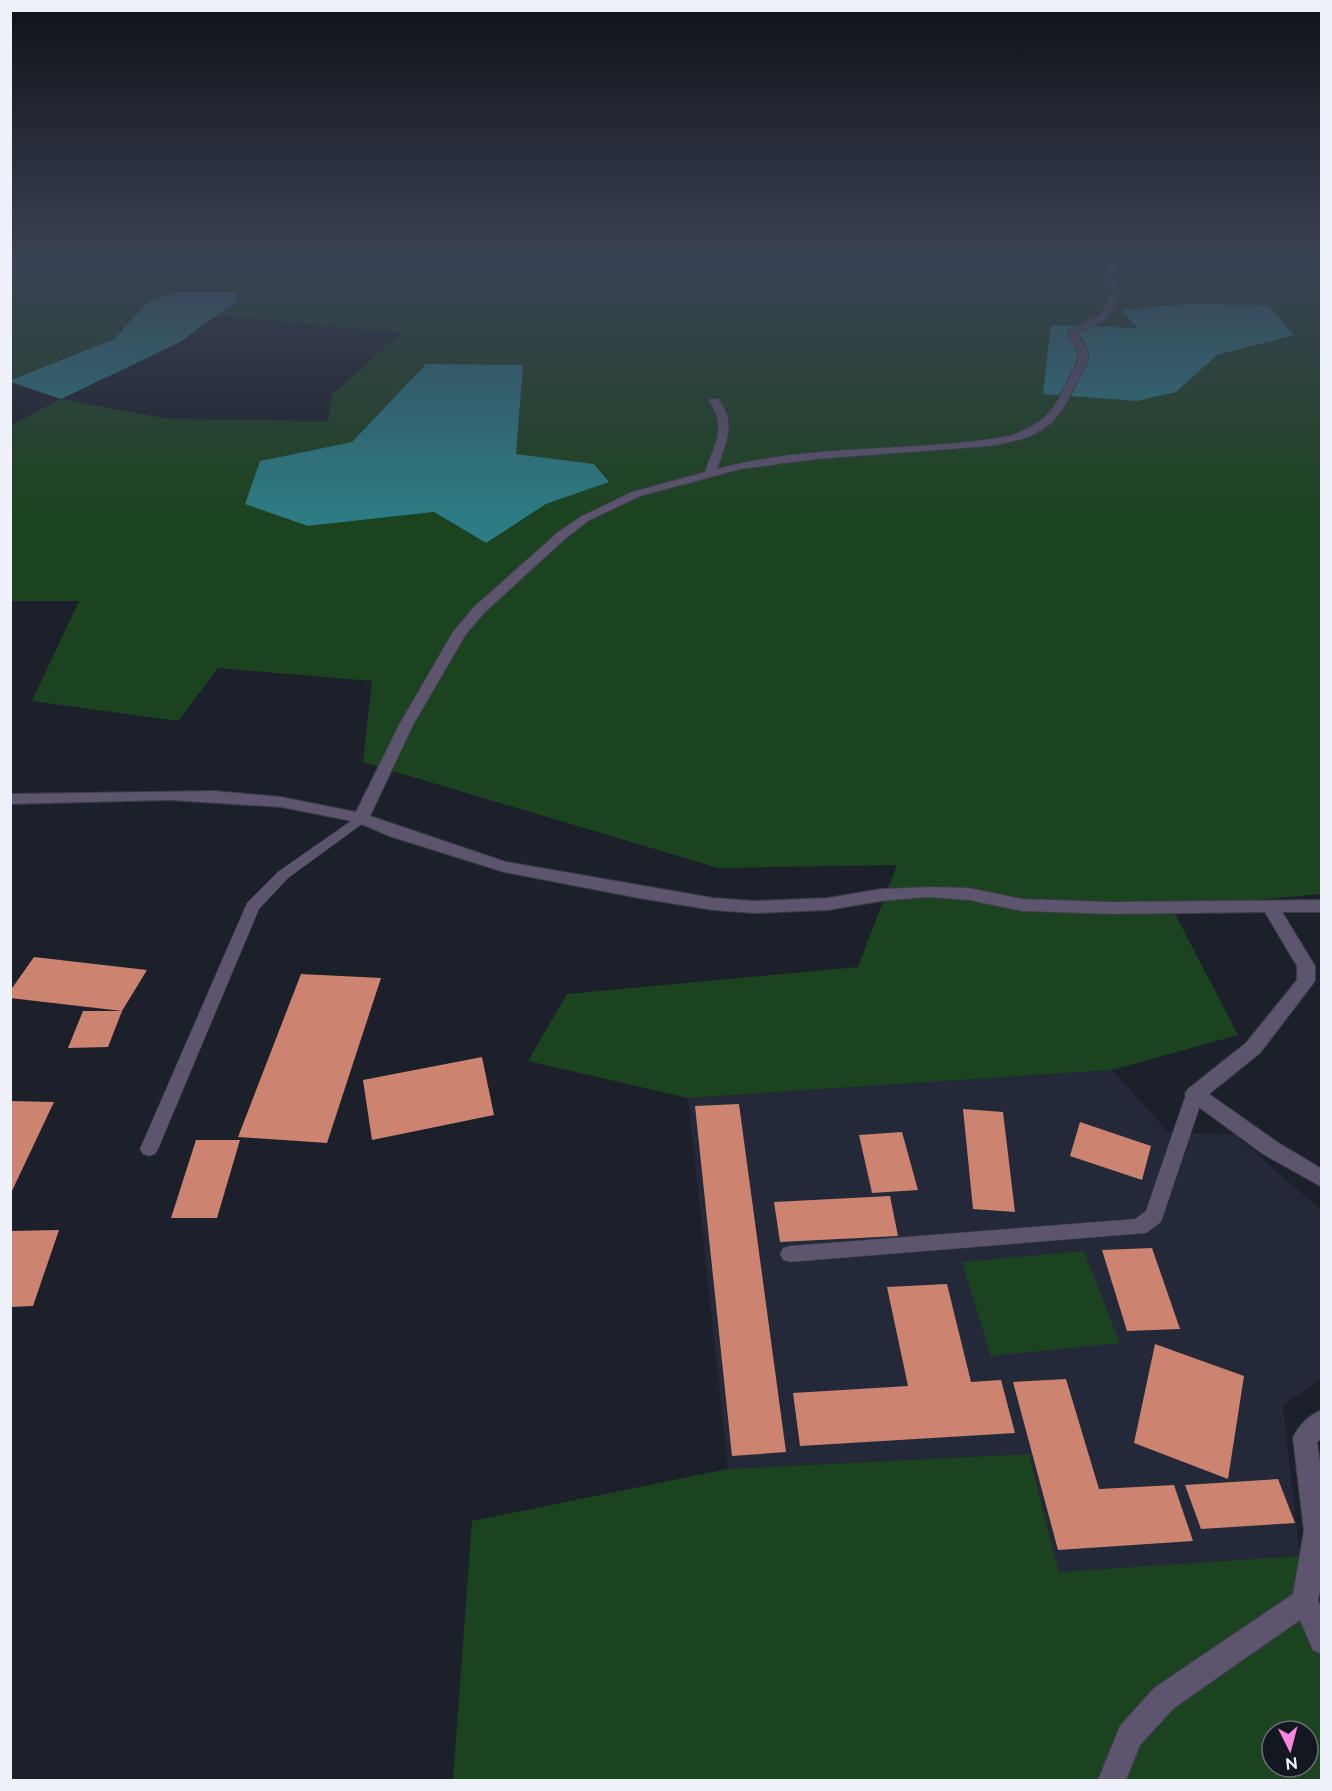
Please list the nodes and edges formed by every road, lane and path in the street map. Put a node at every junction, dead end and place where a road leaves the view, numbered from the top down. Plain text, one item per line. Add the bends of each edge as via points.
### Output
1 (1083, 349) edge
2 (714, 401) dead end
3 (710, 472) junction
4 (10, 799) edge
5 (362, 818) junction
6 (1270, 906) junction
7 (1322, 906) edge
8 (1195, 1094) junction
9 (150, 1149) dead end
10 (1322, 1179) edge
11 (790, 1254) dead end
12 (1322, 1421) edge
13 (1305, 1601) junction
14 (1322, 1641) edge
15 (1112, 1780) edge

1 - 3 street via 1083,359 1059,410 1040,428 990,444 816,456
2 - 3 street via 722,407 727,423
3 - 5 street via 636,494 584,519 479,610 460,632 406,725
4 - 5 street via 215,796 281,802
5 - 6 street via 504,867 713,904 828,904 928,892 969,894 1022,905
5 - 9 lane via 283,875 252,907
6 - 7 street
6 - 8 street via 1306,966 1306,981 1253,1048
8 - 10 street via 1270,1148
8 - 11 lane via 1154,1216 1139,1227
12 - 13 street via 1305,1438 1316,1531
13 - 14 street
13 - 15 street via 1164,1698 1130,1736

